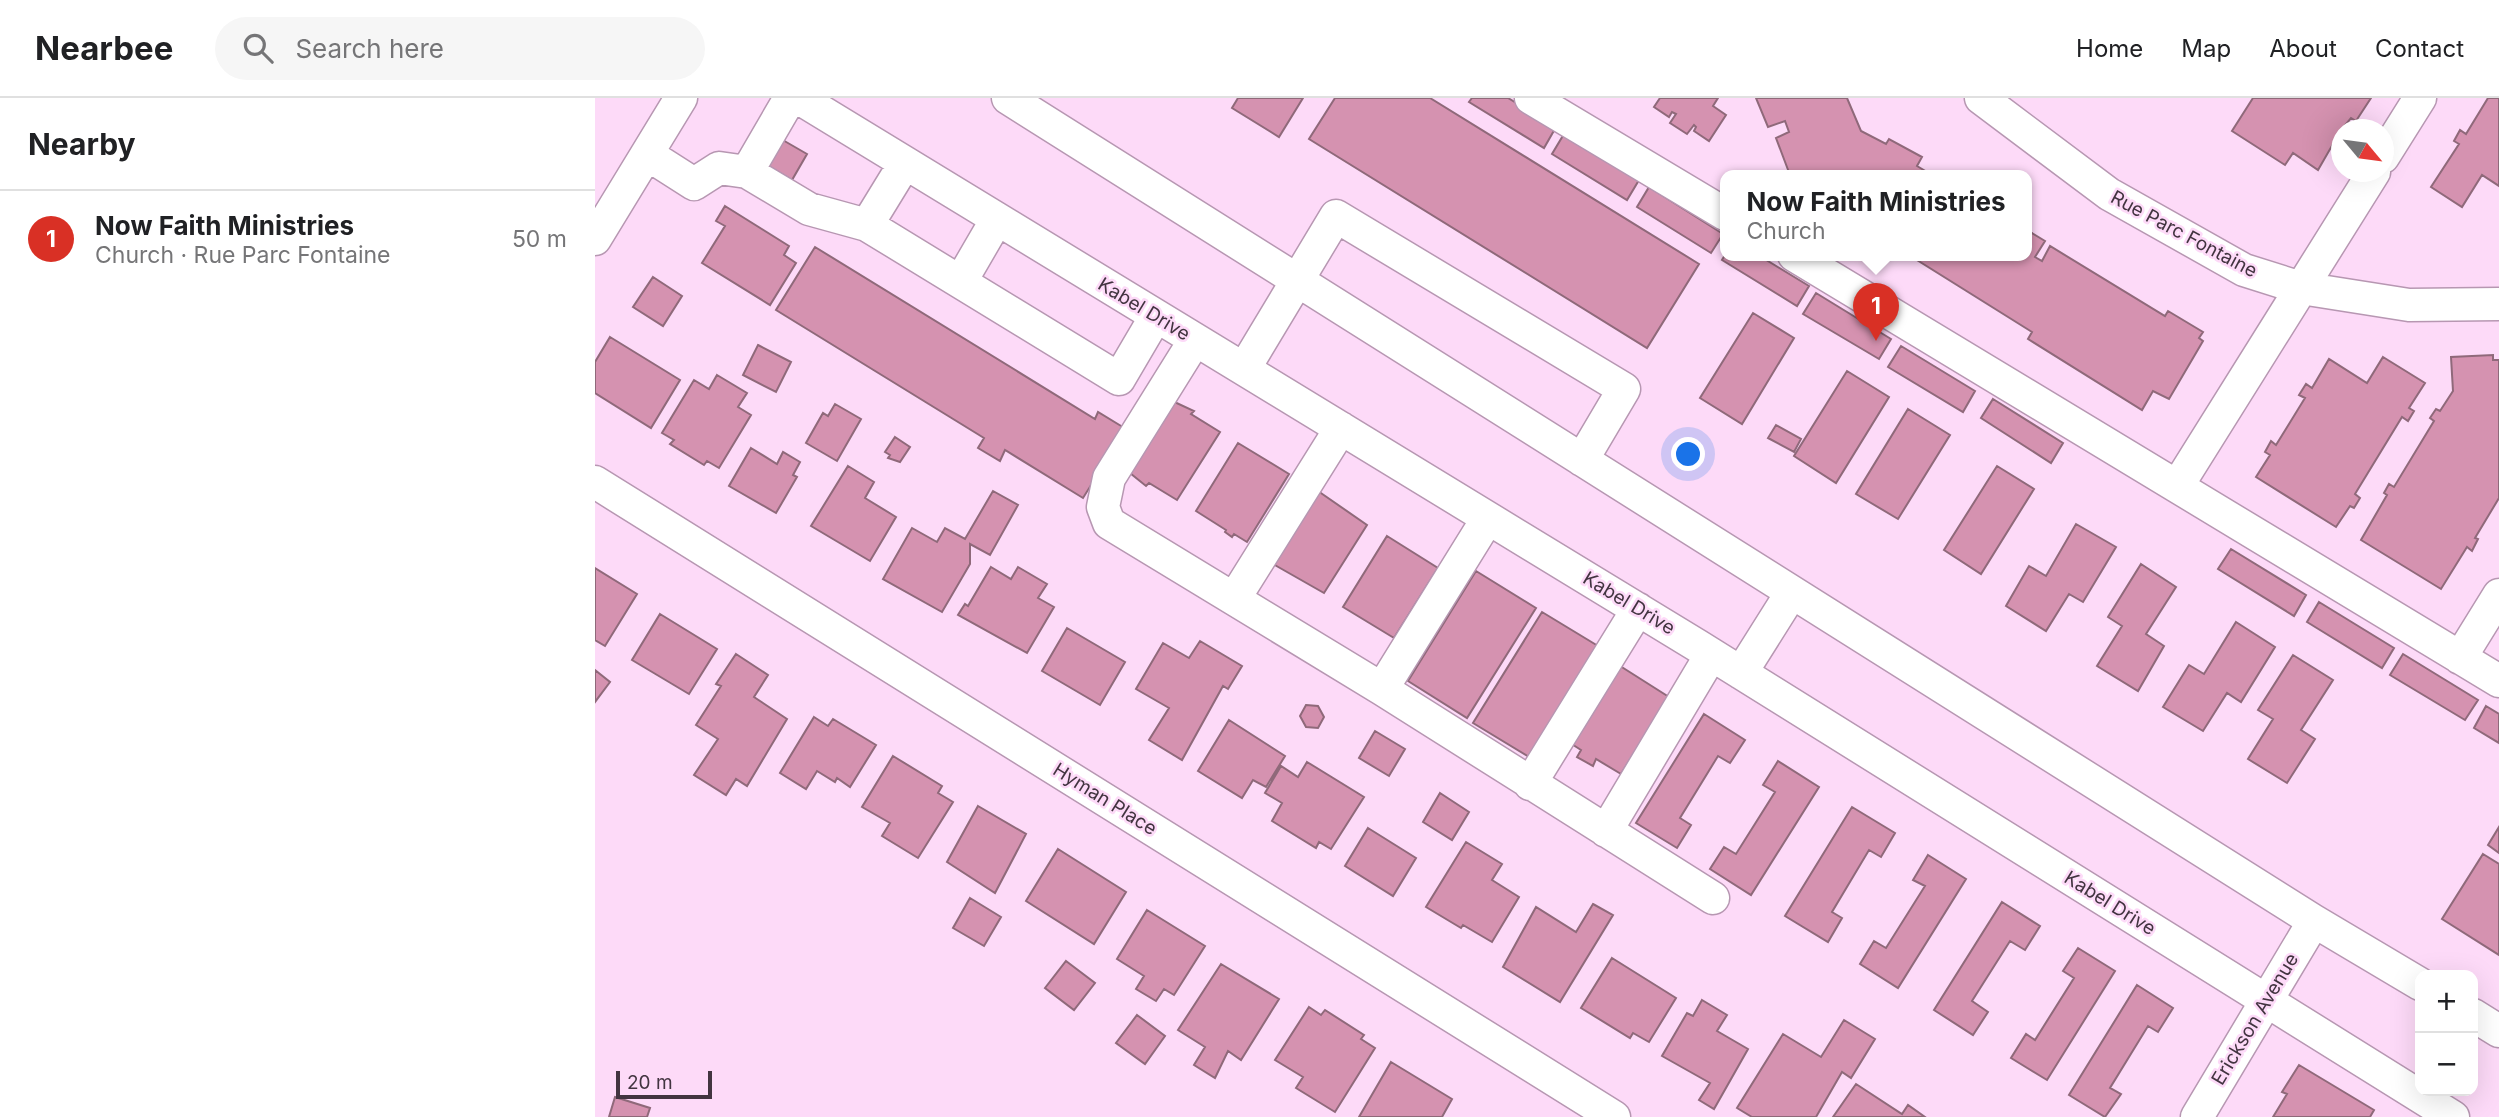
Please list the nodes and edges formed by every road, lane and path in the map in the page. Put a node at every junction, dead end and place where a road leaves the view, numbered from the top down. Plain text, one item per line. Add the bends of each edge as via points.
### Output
1 (681, 98) edge
2 (789, 98) edge
3 (799, 98) edge
4 (1008, 98) edge
5 (1531, 98) edge
6 (1980, 98) edge
7 (2420, 98) edge
8 (2394, 139) edge
9 (647, 154) junction
10 (905, 163) junction
11 (747, 172) junction
12 (2368, 182) edge
13 (1720, 211) edge
14 (997, 219) junction
15 (867, 225) junction
16 (595, 239) edge
17 (1804, 261) edge
18 (961, 281) junction
19 (1297, 281) junction
20 (2301, 288) junction
21 (2499, 304) edge
22 (1156, 316) junction
23 (1195, 340) junction
24 (1244, 369) junction
25 (1341, 428) junction
26 (1582, 460) junction
27 (595, 482) edge
28 (2178, 485) junction
29 (1488, 518) junction
30 (1792, 592) junction
31 (2499, 595) edge
32 (1234, 599) junction
33 (1638, 609) junction
34 (1711, 654) junction
35 (2461, 658) junction
36 (1741, 673) junction
37 (2499, 681) edge
38 (1382, 689) junction
39 (1530, 784) junction
40 (1606, 831) junction
41 (1713, 898) dead end
42 (2314, 921) junction
43 (2415, 981) edge
44 (2267, 1000) junction
45 (2478, 1018) edge
46 (2499, 1031) edge
47 (1614, 1117) edge
48 (2197, 1117) edge
49 (2453, 1117) edge

1 - 9 street
2 - 11 street
3 - 10 street, Kabel Drive
4 - 19 street
5 - 13 street
6 - 20 street, Rue Parc Fontaine via 2109,194 2244,270
7 - 8 street
9 - 11 street via 694,184 719,168
9 - 16 street
10 - 14 street, Kabel Drive
10 - 15 street
11 - 15 street via 809,209
12 - 20 street
14 - 18 street
14 - 22 street, Kabel Drive
15 - 18 street
17 - 28 street
18 - 22 street via 1119,379
19 - 24 street
19 - 26 street
19 - 26 street via 1336,216 1624,388
20 - 21 street, Rue Parc Fontaine via 2409,305
20 - 28 street
22 - 23 street, Kabel Drive
23 - 24 street, Kabel Drive
23 - 32 street via 1109,478 1103,507 1109,523
24 - 25 street, Kabel Drive
25 - 29 street, Kabel Drive
25 - 32 street
26 - 30 street
27 - 47 street, Hyman Place
28 - 35 street
29 - 33 street, Kabel Drive
29 - 38 street
30 - 36 street
30 - 42 street
31 - 35 street
32 - 38 street
33 - 34 street, Kabel Drive
33 - 39 street
34 - 36 street, Kabel Drive
34 - 40 street
35 - 37 street
36 - 44 street, Kabel Drive
38 - 39 street
39 - 40 street
40 - 41 street
42 - 43 street
42 - 44 street, Erickson Avenue
44 - 48 street, Erickson Avenue
44 - 49 street, Kabel Drive
45 - 46 street

